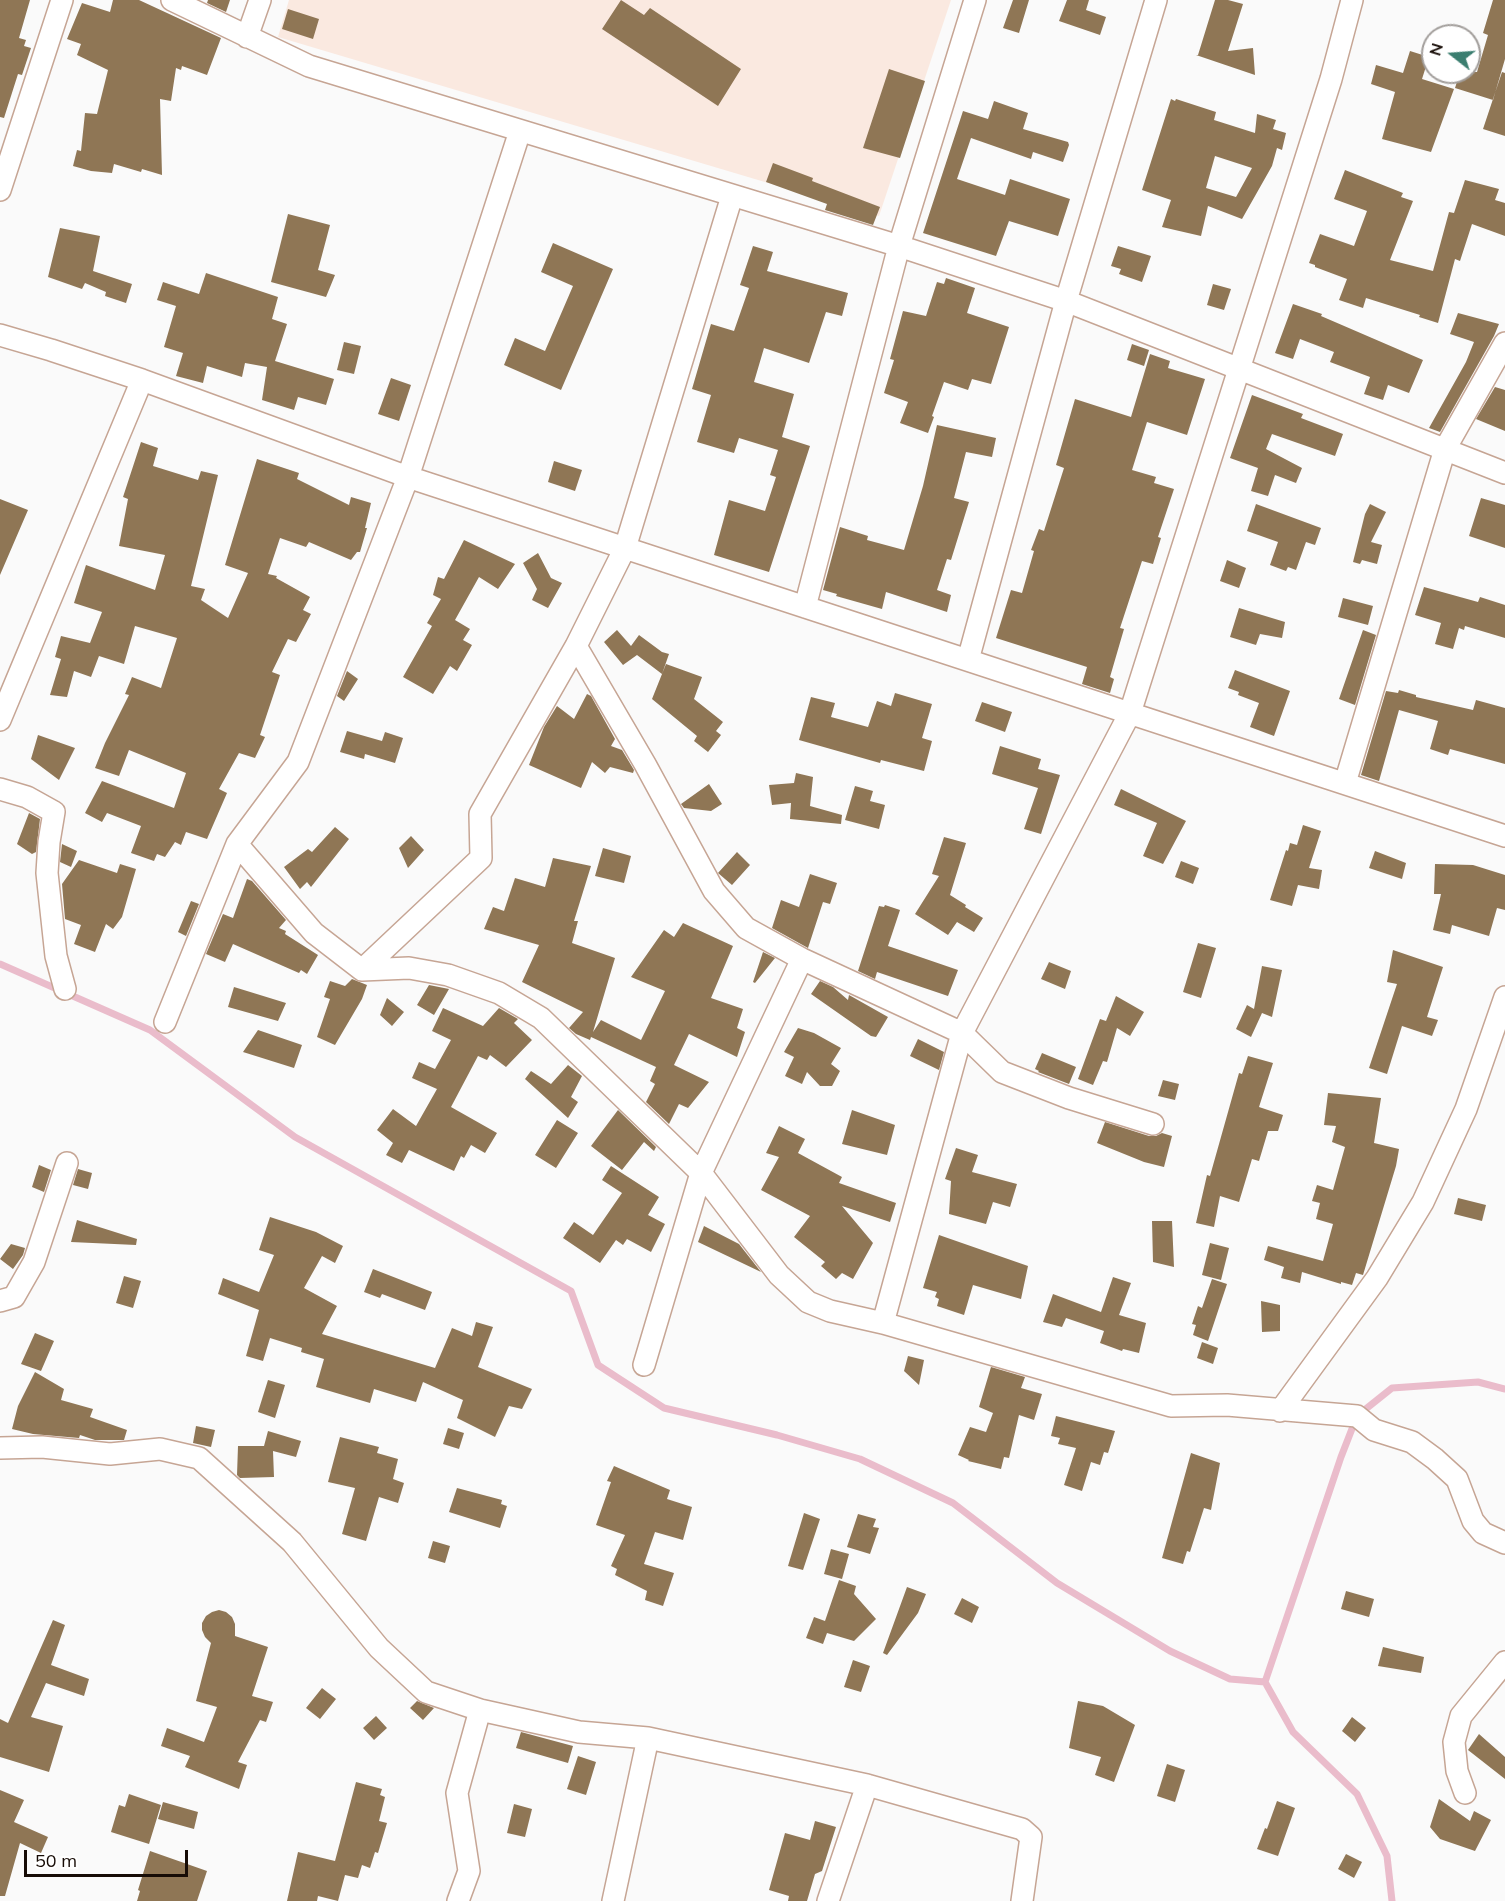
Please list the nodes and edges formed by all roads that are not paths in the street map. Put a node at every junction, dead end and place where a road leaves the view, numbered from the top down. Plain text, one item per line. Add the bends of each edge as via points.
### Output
1 (62, 0) edge
2 (172, 0) edge
3 (260, 0) edge
4 (975, 0) edge
5 (1156, 0) edge
6 (1352, 0) edge
7 (247, 37) junction
8 (520, 131) junction
9 (0, 190) edge
10 (732, 196) junction
11 (899, 246) junction
12 (1066, 301) junction
13 (0, 335) edge
14 (1505, 343) edge
15 (1239, 368) junction
16 (142, 380) junction
17 (1445, 450) junction
18 (1505, 473) edge
19 (408, 477) junction
20 (625, 548) junction
21 (805, 607) junction
22 (576, 646) junction
23 (968, 660) junction
24 (1130, 713) junction
25 (0, 720) edge
26 (1345, 783) junction
27 (0, 789) edge
28 (1505, 836) edge
29 (237, 844) junction
30 (802, 959) junction
31 (362, 970) junction
32 (65, 989) dead end
33 (1505, 997) edge
34 (165, 1022) dead end
35 (962, 1033) junction
36 (1153, 1124) dead end
37 (67, 1163) dead end
38 (701, 1173) junction
39 (0, 1301) edge
40 (883, 1323) junction
41 (644, 1365) dead end
42 (1280, 1411) junction
43 (0, 1448) edge
44 (1505, 1543) edge
45 (1505, 1662) edge
46 (480, 1710) junction
47 (648, 1738) junction
48 (867, 1785) junction
49 (1465, 1793) dead end
50 (458, 1901) edge
51 (613, 1901) edge
52 (828, 1901) edge
53 (1022, 1901) edge

1 - 9 street
2 - 7 street
3 - 7 street
4 - 11 street
5 - 12 street
6 - 15 street via 1331,79
7 - 8 street via 309,66
8 - 10 street
8 - 19 street
10 - 11 street
10 - 20 street
11 - 12 street
11 - 21 street
12 - 15 street
12 - 23 street
13 - 16 street
14 - 17 street
15 - 17 street
15 - 24 street
16 - 19 street
16 - 25 street
17 - 18 street
17 - 26 street
19 - 20 street
19 - 29 street via 298,762
20 - 21 street
20 - 22 street
21 - 23 street
22 - 30 street via 714,891 746,928
22 - 31 street via 480,814 481,858
23 - 24 street
24 - 26 street
24 - 35 street
26 - 28 street
27 - 32 street via 27,797 54,812 47,873 56,956
29 - 31 street via 314,933
29 - 34 street
30 - 35 street
30 - 38 street
31 - 38 street via 409,968 448,975 499,993 541,1018
33 - 42 street via 1466,1109 1423,1202 1377,1278
35 - 36 street via 1002,1072
35 - 40 street
37 - 39 street via 34,1263 14,1297
38 - 40 street via 779,1275 808,1302
38 - 41 street
40 - 42 street via 1171,1406 1227,1405
42 - 44 street via 1358,1416 1374,1430 1412,1442 1457,1479 1473,1521 1483,1533
43 - 46 street via 111,1454 160,1449 199,1458 292,1542 379,1648 426,1692
45 - 49 street via 1461,1716 1454,1742 1457,1771
46 - 47 street via 579,1732
46 - 50 street via 458,1793 469,1871
47 - 48 street
47 - 51 street
48 - 52 street
48 - 53 street via 1022,1829 1031,1837

